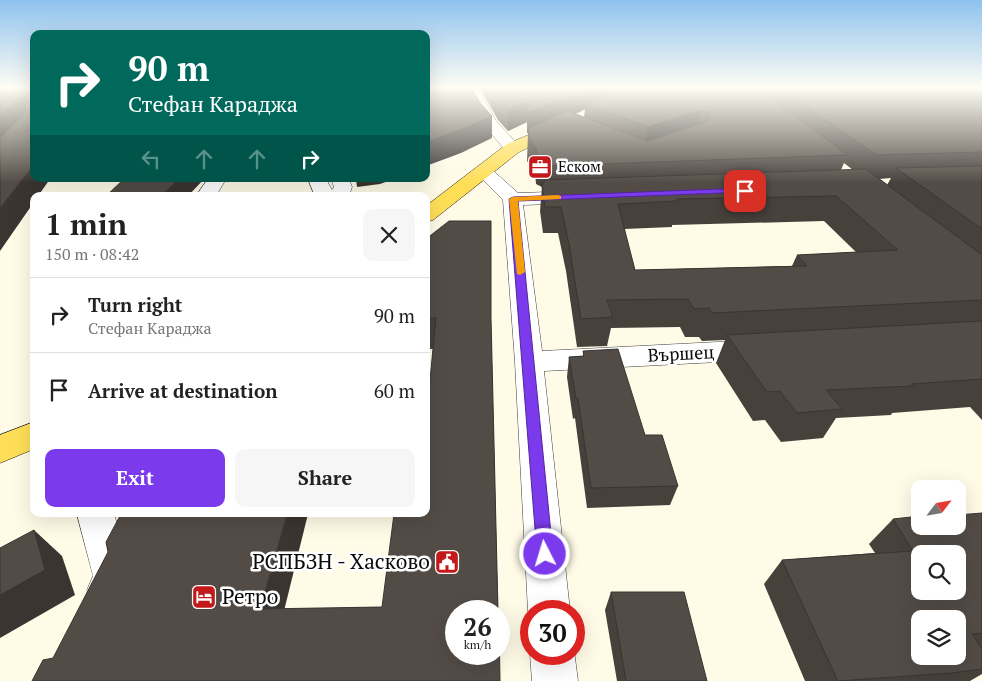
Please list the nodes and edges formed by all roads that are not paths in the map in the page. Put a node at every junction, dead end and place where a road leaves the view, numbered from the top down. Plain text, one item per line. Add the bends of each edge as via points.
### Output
1 (488, 120) edge
2 (573, 126) edge
3 (513, 148) junction
4 (483, 171) junction
5 (593, 196) edge
6 (513, 199) junction
7 (430, 213) edge
8 (785, 348) edge
9 (529, 362) junction
10 (30, 438) edge
11 (0, 449) edge
12 (96, 517) edge
13 (549, 600) edge
14 (93, 622) edge
15 (554, 665) edge
16 (555, 681) edge

1 - 3 street
2 - 3 main road
3 - 4 main road
4 - 6 street
4 - 7 main road
5 - 6 street
6 - 9 street
8 - 9 street, Вършец
9 - 13 street
10 - 11 main road
12 - 14 street via 114,579
15 - 16 street

